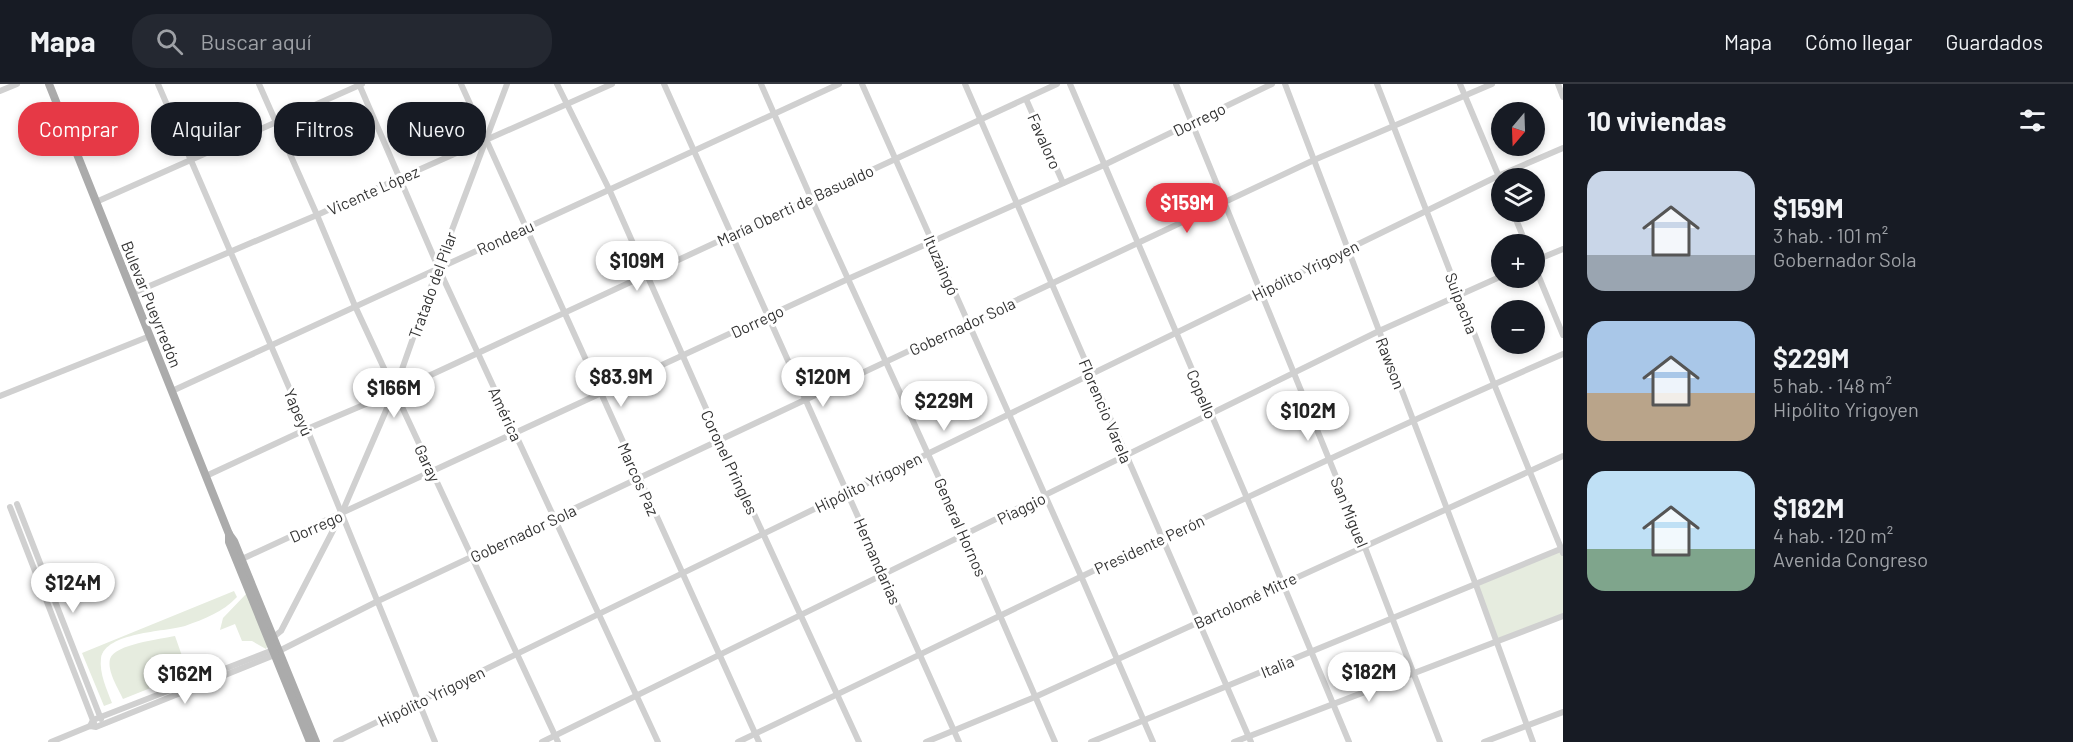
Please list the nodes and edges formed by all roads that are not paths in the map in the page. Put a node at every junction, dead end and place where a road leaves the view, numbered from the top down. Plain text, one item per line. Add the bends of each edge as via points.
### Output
1 (17, 84) edge
2 (49, 84) edge
3 (158, 84) edge
4 (259, 84) edge
5 (361, 84) edge
6 (461, 84) edge
7 (507, 84) edge
8 (557, 84) edge
9 (612, 84) edge
10 (664, 84) edge
11 (761, 84) edge
12 (839, 84) edge
13 (862, 84) edge
14 (965, 84) edge
15 (1057, 84) edge
16 (1070, 84) edge
17 (1176, 84) edge
18 (1272, 84) edge
19 (1285, 84) edge
20 (1377, 84) edge
21 (1460, 84) edge
22 (1492, 84) edge
23 (1558, 84) edge
24 (0, 91) edge
25 (1465, 96) junction
26 (1563, 96) edge
27 (1026, 99) junction
28 (322, 102) edge
29 (469, 102) edge
30 (566, 104) junction
31 (774, 113) junction
32 (274, 118) edge
33 (981, 120) junction
34 (1192, 123) junction
35 (274, 124) edge
36 (1394, 127) junction
37 (486, 138) edge
38 (486, 141) edge
39 (486, 143) edge
40 (1563, 148) edge
41 (693, 150) junction
42 (291, 156) edge
43 (451, 156) edge
44 (479, 156) edge
45 (895, 159) junction
46 (191, 160) junction
47 (1314, 160) junction
48 (1104, 165) junction
49 (1495, 168) edge
50 (1517, 168) edge
51 (400, 178) junction
52 (1491, 179) edge
53 (1064, 183) junction
54 (609, 189) junction
55 (811, 198) junction
56 (96, 202) junction
57 (1225, 203) junction
58 (1017, 204) junction
59 (1427, 210) junction
60 (317, 215) junction
61 (526, 227) junction
62 (732, 235) junction
63 (932, 242) junction
64 (1138, 244) junction
65 (1348, 248) junction
66 (1563, 249) edge
67 (230, 252) junction
68 (1545, 258) edge
69 (438, 267) junction
70 (647, 274) junction
71 (848, 279) junction
72 (1491, 281) edge
73 (1052, 284) junction
74 (1544, 288) edge
75 (1260, 291) junction
76 (133, 293) junction
77 (1459, 296) junction
78 (355, 306) junction
79 (564, 313) junction
80 (768, 316) junction
81 (968, 324) junction
82 (1379, 331) junction
83 (1176, 332) junction
84 (1563, 335) edge
85 (150, 336) junction
86 (270, 345) junction
87 (478, 353) junction
88 (1563, 354) edge
89 (682, 357) junction
90 (886, 362) junction
91 (1090, 374) junction
92 (1293, 374) junction
93 (1494, 384) junction
94 (172, 391) junction
95 (394, 392) junction
96 (601, 394) junction
97 (0, 396) edge
98 (806, 400) junction
99 (1009, 414) junction
100 (1211, 414) junction
101 (1413, 419) junction
102 (307, 429) junction
103 (515, 434) junction
104 (720, 440) junction
105 (928, 453) junction
106 (1563, 456) edge
107 (1126, 457) junction
108 (1328, 459) junction
109 (1529, 470) junction
110 (432, 473) junction
111 (206, 476) junction
112 (639, 478) junction
113 (848, 492) junction
114 (1045, 496) junction
115 (1247, 498) junction
116 (17, 504) dead end
117 (10, 507) dead end
118 (1446, 508) junction
119 (21, 513) junction
120 (341, 514) junction
121 (14, 516) junction
122 (554, 518) junction
123 (763, 533) junction
124 (229, 534) junction
125 (965, 535) junction
126 (1161, 538) junction
127 (1364, 545) junction
128 (1562, 550) edge
129 (471, 557) junction
130 (242, 559) junction
131 (682, 573) junction
132 (45, 574) junction
133 (884, 575) junction
134 (1081, 576) junction
135 (37, 578) junction
136 (1282, 583) junction
137 (1476, 585) junction
138 (378, 602) junction
139 (598, 614) junction
140 (801, 616) junction
141 (999, 616) junction
142 (1563, 616) edge
143 (1392, 619) junction
144 (1198, 621) junction
145 (271, 639) junction
146 (1496, 642) junction
147 (1311, 652) junction
148 (276, 653) junction
149 (517, 653) junction
150 (719, 655) junction
151 (920, 655) junction
152 (1117, 659) junction
153 (78, 660) junction
154 (71, 663) junction
155 (1413, 674) junction
156 (1227, 686) junction
157 (837, 695) junction
158 (637, 696) junction
159 (1035, 697) junction
160 (418, 702) junction
161 (1333, 704) junction
162 (1563, 712) edge
163 (1143, 720) junction
164 (102, 721) junction
165 (93, 724) junction
166 (1527, 727) junction
167 (953, 729) junction
168 (755, 734) junction
169 (556, 739) edge
170 (1250, 739) edge
171 (51, 742) edge
172 (310, 742) edge
173 (316, 742) edge
174 (336, 742) edge
175 (435, 742) edge
176 (542, 742) edge
177 (658, 742) edge
178 (738, 742) edge
179 (759, 742) edge
180 (859, 742) edge
181 (927, 742) edge
182 (959, 742) edge
183 (1055, 742) edge
184 (1091, 742) edge
185 (1152, 742) edge
186 (1234, 742) edge
187 (1348, 742) edge
188 (1440, 742) edge
189 (1484, 742) edge
190 (1533, 742) edge

1 - 24 street
2 - 56 main road, Bulevar Pueyrredón
3 - 46 street, Yapeyú
4 - 32 street, Garay
5 - 28 street
5 - 51 street, América
6 - 29 street, Marcos Paz
7 - 37 street, Tratado del Pilar
8 - 30 street, Coronel Pringles
9 - 30 street, Vicente López
10 - 41 street, Hernandarias
11 - 31 street, General Hornos
12 - 31 street, Rondeau
13 - 45 street, Ituzaingó
14 - 33 street, Florencio Varela
15 - 27 street, María Oberti de Basualdo
16 - 48 street, Copello
17 - 34 street, San Miguel
18 - 34 street, Dorrego
19 - 47 street, Rawson
20 - 36 street, Suipacha
21 - 25 street
22 - 25 street, Gobernador Sola
23 - 26 street
25 - 36 street, Gobernador Sola
25 - 49 street
27 - 33 street, María Oberti de Basualdo
27 - 53 street, Favaloro
30 - 38 street, Vicente López
30 - 54 street, Coronel Pringles
31 - 41 street, Rondeau
31 - 55 street, General Hornos
33 - 45 street, María Oberti de Basualdo
33 - 58 street, Florencio Varela
34 - 48 street, Dorrego
34 - 57 street, San Miguel
35 - 46 street
36 - 47 street, Gobernador Sola
36 - 59 street, Suipacha
39 - 61 street, Marcos Paz
40 - 50 street, Hipólito Yrigoyen
41 - 54 street, Rondeau
41 - 62 street, Hernandarias
42 - 60 street, Garay
43 - 51 street, Vicente López
44 - 69 street, Tratado del Pilar
45 - 55 street, María Oberti de Basualdo
45 - 63 street, Ituzaingó
46 - 56 street
46 - 67 street, Yapeyú
47 - 57 street, Gobernador Sola
47 - 65 street, Rawson
48 - 53 street, Dorrego
48 - 64 street, Copello
51 - 60 street, Vicente López
51 - 69 street, América
52 - 59 street, Hipólito Yrigoyen
53 - 58 street, Dorrego
54 - 61 street, Rondeau
54 - 70 street, Coronel Pringles
55 - 62 street, María Oberti de Basualdo
55 - 71 street, General Hornos
56 - 76 main road, Bulevar Pueyrredón
57 - 64 street, Gobernador Sola
57 - 75 street, San Miguel
58 - 63 street, Dorrego
58 - 73 street, Florencio Varela
59 - 65 street, Hipólito Yrigoyen
59 - 77 street, Suipacha
60 - 67 street, Vicente López
60 - 78 street, Garay
61 - 69 street, Rondeau
61 - 79 street, Marcos Paz
62 - 70 street, María Oberti de Basualdo
62 - 80 street, Hernandarias
63 - 71 street, Dorrego
63 - 81 street, Ituzaingó
64 - 73 street, Gobernador Sola
64 - 83 street, Copello
65 - 75 street, Hipólito Yrigoyen
65 - 82 street, Rawson
66 - 68 street
67 - 76 street, Vicente López
67 - 86 street, Yapeyú
69 - 78 street, Rondeau
69 - 87 street, América
69 - 95 street, Tratado del Pilar
70 - 79 street, María Oberti de Basualdo
70 - 89 street, Coronel Pringles
71 - 80 street, Dorrego
71 - 90 street, General Hornos
72 - 77 street, Piaggio
73 - 81 street, Gobernador Sola
73 - 91 street, Florencio Varela
74 - 84 street
75 - 83 street, Hipólito Yrigoyen
75 - 92 street, San Miguel
76 - 85 main road, Bulevar Pueyrredón
77 - 82 street, Piaggio
77 - 93 street, Suipacha
78 - 86 street, Rondeau
78 - 95 street, Garay
79 - 87 street, María Oberti de Basualdo
79 - 96 street, Marcos Paz
80 - 89 street, Dorrego
80 - 98 street, Hernandarias
81 - 90 street, Gobernador Sola
81 - 99 street, Ituzaingó
82 - 92 street, Piaggio
82 - 101 street, Rawson
83 - 91 street, Hipólito Yrigoyen
83 - 100 street, Copello
85 - 94 main road, Bulevar Pueyrredón
85 - 97 street
86 - 94 street, Rondeau
86 - 102 street, Yapeyú
87 - 95 street, María Oberti de Basualdo
87 - 103 street, América
88 - 93 street, Presidente Perón
89 - 96 street, Dorrego
89 - 104 street, Coronel Pringles
90 - 98 street, Gobernador Sola
90 - 105 street, General Hornos
91 - 99 street, Hipólito Yrigoyen
91 - 107 street, Florencio Varela
92 - 100 street, Piaggio
92 - 108 street, San Miguel
93 - 101 street, Presidente Perón
93 - 109 street, Suipacha
94 - 111 main road, Bulevar Pueyrredón
95 - 102 street, María Oberti de Basualdo
95 - 110 street, Garay
95 - 120 street, Tratado del Pilar
96 - 103 street, Dorrego
96 - 112 street, Marcos Paz
98 - 104 street, Gobernador Sola
98 - 113 street, Hernandarias
99 - 105 street, Hipólito Yrigoyen
99 - 114 street, Ituzaingó
100 - 107 street, Piaggio
100 - 115 street, Copello
101 - 108 street, Presidente Perón
101 - 118 street, Rawson
102 - 111 street, María Oberti de Basualdo
102 - 120 street, Yapeyú
103 - 110 street, Dorrego
103 - 122 street, América
104 - 112 street, Gobernador Sola
104 - 123 street, Coronel Pringles
105 - 113 street, Hipólito Yrigoyen
105 - 125 street, General Hornos
106 - 109 street, Bartolomé Mitre
107 - 114 street, Piaggio
107 - 126 street, Florencio Varela
108 - 115 street, Presidente Perón
108 - 127 street, San Miguel
109 - 118 street, Bartolomé Mitre
109 - 128 street, Suipacha
110 - 120 street, Dorrego
110 - 129 street, Garay
111 - 124 main road, Bulevar Pueyrredón
112 - 122 street, Gobernador Sola
112 - 131 street, Marcos Paz
113 - 123 street, Hipólito Yrigoyen
113 - 133 street, Hernandarias
114 - 125 street, Piaggio
114 - 134 street, Ituzaingó
115 - 126 street, Presidente Perón
115 - 136 street, Copello
116 - 119 street
117 - 121 street
118 - 127 street, Bartolomé Mitre
118 - 137 street, Rawson
119 - 121 street
119 - 132 street
120 - 130 street, Dorrego
120 - 138 street, Yapeyú
120 - 145 street, Tratado del Pilar via 281,631
121 - 135 street
122 - 129 street, Gobernador Sola
122 - 139 street, América
123 - 131 street, Hipólito Yrigoyen
123 - 140 street, Coronel Pringles
124 - 130 main road, Bulevar Pueyrredón
124 - 145 main road, Bulevar Pueyrredón
125 - 133 street, Piaggio
125 - 141 street, General Hornos
126 - 134 street, Presidente Perón
126 - 144 street, Florencio Varela
127 - 136 street, Bartolomé Mitre
127 - 143 street, San Miguel
128 - 137 street, Italia
129 - 138 street, Gobernador Sola
129 - 149 street, Garay
130 - 145 main road, Bulevar Pueyrredón
131 - 139 street, Hipólito Yrigoyen
131 - 150 street, Marcos Paz
132 - 135 street
132 - 153 street
133 - 140 street, Piaggio
133 - 151 street, Hernandarias
134 - 141 street, Presidente Perón
134 - 152 street, Ituzaingó
135 - 154 street
136 - 144 street, Bartolomé Mitre
136 - 147 street, Copello
137 - 143 street, Italia
137 - 146 street, Rawson
138 - 148 street, Gobernador Sola
138 - 160 street, Yapeyú
139 - 149 street, Hipólito Yrigoyen
139 - 158 street, América
140 - 150 street, Piaggio
140 - 157 street, Coronel Pringles
141 - 151 street, Presidente Perón
141 - 159 street, General Hornos
142 - 146 street
143 - 147 street, Italia
143 - 155 street, San Miguel
144 - 152 street, Bartolomé Mitre
144 - 156 street, Florencio Varela
145 - 148 main road, Bulevar Pueyrredón
146 - 155 street
146 - 166 street, Rawson
147 - 156 street, Italia
147 - 161 street, Copello
148 - 164 street, Gobernador Sola
148 - 172 main road, Bulevar Pueyrredón
148 - 173 main road, Bulevar Pueyrredón
149 - 160 street, Hipólito Yrigoyen
149 - 169 street, Garay
150 - 158 street, Piaggio
150 - 168 street, Marcos Paz
151 - 157 street, Presidente Perón
151 - 167 street, Hernandarias
152 - 159 street, Bartolomé Mitre
152 - 163 street, Ituzaingó
153 - 154 street
153 - 164 street
154 - 165 street
155 - 161 street
155 - 188 street, San Miguel
156 - 163 street, Italia
156 - 170 street, Florencio Varela
157 - 168 street, Presidente Perón
157 - 180 street, Coronel Pringles
158 - 169 street, Piaggio
158 - 177 street, América
159 - 167 street, Bartolomé Mitre
159 - 183 street, General Hornos
160 - 174 street, Hipólito Yrigoyen
160 - 175 street, Yapeyú
161 - 170 street
161 - 187 street, Copello
162 - 166 street
163 - 184 street, Italia
163 - 185 street, Ituzaingó
164 - 165 street, Gobernador Sola
165 - 171 street, Gobernador Sola
166 - 189 street
166 - 190 street, Rawson
167 - 181 street, Bartolomé Mitre
167 - 182 street, Hernandarias
168 - 178 street, Presidente Perón
168 - 179 street, Marcos Paz
169 - 176 street, Piaggio
170 - 186 street

